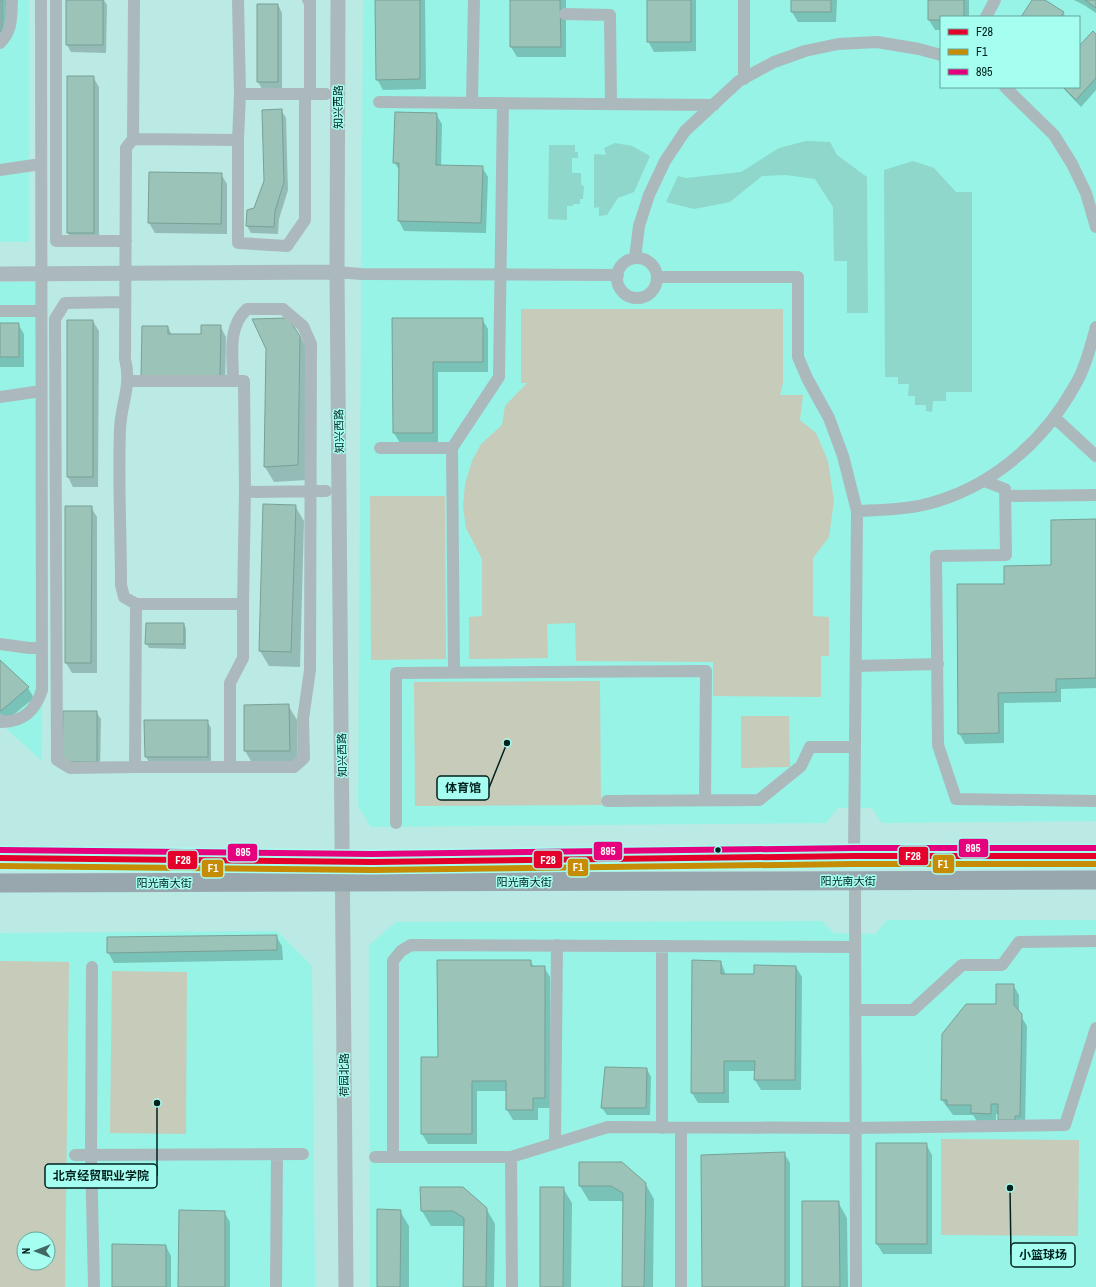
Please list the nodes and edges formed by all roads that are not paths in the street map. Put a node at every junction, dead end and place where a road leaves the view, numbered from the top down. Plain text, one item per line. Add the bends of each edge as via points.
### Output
1 (12, 0) edge
2 (41, 0) edge
3 (56, 0) edge
4 (134, 0) edge
5 (238, 0) edge
6 (308, 0) edge
7 (338, 0) edge
8 (474, 0) edge
9 (744, 0) edge
10 (995, 0) edge
11 (565, 14) dead end
12 (987, 16) edge
13 (0, 43) edge
14 (940, 55) edge
15 (744, 79) junction
16 (1006, 88) edge
17 (240, 94) junction
18 (307, 94) junction
19 (326, 94) dead end
20 (379, 102) dead end
21 (472, 102) junction
22 (502, 103) junction
23 (611, 104) junction
24 (714, 105) junction
25 (133, 139) junction
26 (238, 140) junction
27 (41, 164) junction
28 (0, 170) edge
29 (1096, 227) edge
30 (126, 241) junction
31 (634, 258) junction
32 (337, 272) junction
33 (0, 274) edge
34 (41, 274) junction
35 (126, 274) junction
36 (500, 275) junction
37 (618, 275) junction
38 (657, 277) junction
39 (125, 302) junction
40 (41, 310) junction
41 (0, 311) edge
42 (1096, 327) edge
43 (128, 381) junction
44 (233, 381) junction
45 (41, 391) junction
46 (0, 397) edge
47 (1055, 418) junction
48 (380, 448) dead end
49 (452, 448) junction
50 (1096, 456) edge
51 (984, 481) junction
52 (326, 491) dead end
53 (245, 492) junction
54 (311, 492) junction
55 (1096, 495) edge
56 (1005, 496) junction
57 (856, 511) junction
58 (136, 604) junction
59 (243, 604) junction
60 (0, 644) edge
61 (42, 648) junction
62 (938, 664) junction
63 (856, 666) junction
64 (454, 673) junction
65 (0, 720) edge
66 (855, 747) junction
67 (135, 767) junction
68 (230, 767) junction
69 (705, 800) junction
70 (607, 801) dead end
71 (1096, 801) edge
72 (396, 823) dead end
73 (854, 856) junction
74 (1096, 856) edge
75 (0, 858) edge
76 (343, 862) junction
77 (1096, 880) edge
78 (855, 881) junction
79 (0, 883) edge
80 (343, 883) junction
81 (1096, 942) edge
82 (557, 946) junction
83 (662, 946) junction
84 (855, 947) junction
85 (92, 967) dead end
86 (855, 1010) junction
87 (1096, 1028) edge
88 (662, 1128) junction
89 (681, 1128) junction
90 (855, 1128) junction
91 (555, 1143) junction
92 (277, 1154) junction
93 (303, 1154) dead end
94 (75, 1155) dead end
95 (91, 1155) junction
96 (375, 1157) dead end
97 (393, 1157) junction
98 (512, 1157) junction
99 (94, 1287) edge
100 (276, 1287) edge
101 (346, 1287) edge
102 (512, 1287) edge
103 (681, 1287) edge
104 (856, 1287) edge

1 - 13 street via 11,26 8,35
2 - 27 street
3 - 30 street via 56,241
4 - 25 street
5 - 17 street
6 - 18 street via 310,2
7 - 32 street, 知兴西路
8 - 21 street
9 - 15 street
10 - 12 street
11 - 23 street via 610,15
14 - 15 street via 877,42 838,44 805,51 780,60
15 - 24 street
16 - 29 street via 1054,135 1086,193
17 - 18 street
17 - 26 street
18 - 19 street
18 - 26 street via 305,220 287,246 238,243
20 - 21 street
21 - 22 street
22 - 23 street
22 - 36 street
23 - 24 street
24 - 31 street via 685,131 665,161 649,195 639,226
25 - 26 street
25 - 30 street via 126,148
27 - 28 street
27 - 34 street
30 - 35 street
31 - 37 street via 623,264
31 - 38 street via 647,260
32 - 35 street
32 - 36 street
32 - 76 street, 知兴西路
33 - 34 street
34 - 35 street
34 - 40 street
35 - 39 street
36 - 37 street
36 - 49 street via 499,377
37 - 38 street via 618,282 624,293 637,298 649,294 654,289
38 - 57 street via 798,277 798,357 829,418 844,456
39 - 43 street via 125,359
39 - 67 street via 65,303 55,319 57,760 70,768
40 - 41 street
40 - 45 street
42 - 47 street via 1088,356 1075,386
43 - 44 street
43 - 58 street via 120,427 121,585 124,597
44 - 53 street via 244,381
44 - 54 street via 233,331 239,316 248,309 283,309 303,326 311,344
45 - 46 street
45 - 61 street
47 - 50 street
47 - 51 street via 1036,440
48 - 49 street
49 - 64 street
51 - 56 street via 1005,489
51 - 57 street via 951,497 922,505
52 - 54 street
53 - 54 street
53 - 59 street
54 - 68 street via 310,670 303,719 304,758 294,767
55 - 56 street
56 - 62 street via 1006,554 936,556
57 - 63 street
58 - 59 street
58 - 67 street
59 - 68 street via 243,658 230,683
60 - 61 street
61 - 65 street via 42,690 38,702 30,712 16,721
62 - 63 street
62 - 71 street via 938,745 956,799
63 - 66 street
64 - 69 street via 706,671
64 - 72 street via 396,673
66 - 69 street via 810,747 801,766 759,800
66 - 73 street
67 - 68 street
69 - 70 street
73 - 74 main road, 阳光南大街
73 - 76 main road, 阳光南大街
75 - 76 main road, 阳光南大街
76 - 80 street, 荷园北路
77 - 78 main road, 阳光南大街
78 - 80 main road, 阳光南大街
78 - 84 street
79 - 80 main road, 阳光南大街
80 - 101 street, 荷园北路
81 - 86 street via 1019,942 1002,965 962,965 913,1010
82 - 83 street
82 - 91 street
82 - 97 street via 411,945 401,951 393,961
83 - 84 street
83 - 88 street
84 - 86 street
85 - 95 street
86 - 90 street
87 - 90 street via 1065,1125
88 - 89 street
88 - 91 street via 608,1127
89 - 90 street
89 - 103 street
90 - 104 street
91 - 98 street
92 - 93 street
92 - 95 street
92 - 100 street
94 - 95 street
95 - 99 street
96 - 97 street
97 - 98 street
98 - 102 street

